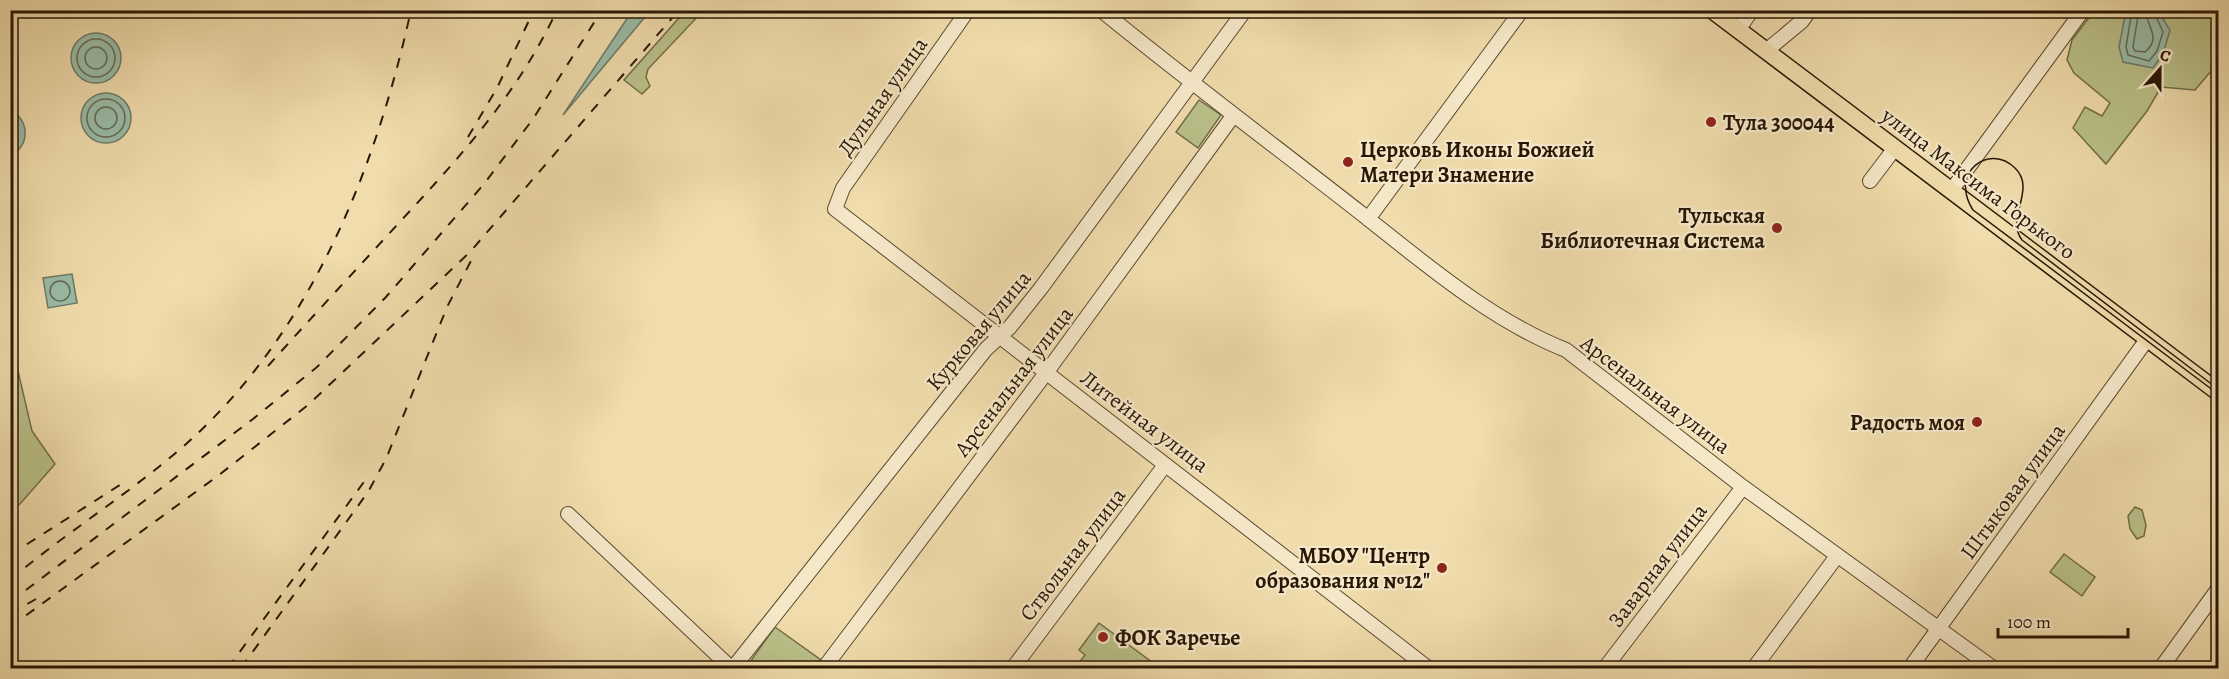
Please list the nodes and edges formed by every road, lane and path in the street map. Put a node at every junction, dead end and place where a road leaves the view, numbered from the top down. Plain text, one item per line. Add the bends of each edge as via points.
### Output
1 (968, 10) edge
2 (1101, 10) edge
3 (1245, 10) edge
4 (1522, 10) edge
5 (1712, 10) edge
6 (1752, 10) edge
7 (1810, 10) edge
8 (2083, 10) edge
9 (1738, 30) junction
10 (1766, 51) junction
11 (1190, 82) junction
12 (1233, 116) junction
13 (1895, 148) junction
14 (1870, 182) dead end
15 (1951, 191) junction
16 (835, 209) joint
17 (1368, 219) junction
18 (999, 336) junction
19 (2148, 338) junction
20 (1046, 373) junction
21 (2218, 392) edge
22 (1165, 465) junction
23 (1743, 487) junction
24 (568, 514) dead end
25 (1837, 556) junction
26 (2218, 589) edge
27 (1940, 628) junction
28 (732, 669) edge
29 (824, 669) edge
30 (1013, 669) edge
31 (1428, 669) edge
32 (1605, 669) edge
33 (1754, 669) edge
34 (1910, 669) edge
35 (1993, 669) edge
36 (2161, 669) edge

1 - 16 street, Дульная улица via 843,188
2 - 11 street, Арсенальная улица
3 - 11 street, Курковая улица
4 - 17 street
5 - 9 main road, улица Максима Горького
6 - 9 street
7 - 10 street
8 - 15 street
9 - 10 main road, улица Максима Горького
10 - 13 main road, улица Максима Горького
11 - 12 street, Арсенальная улица
11 - 18 street, Курковая улица via 1103,206
12 - 17 street, Арсенальная улица
12 - 20 street, Арсенальная улица
13 - 14 street
13 - 15 main road, улица Максима Горького
15 - 19 main road, улица Максима Горького
16 - 18 street, Литейная улица
17 - 23 street, Арсенальная улица via 1505,320 1566,350
18 - 20 street, Литейная улица
18 - 28 street, Курковая улица
19 - 21 main road, улица Максима Горького
19 - 27 street, Штыковая улица
20 - 22 street, Литейная улица
20 - 29 street, Арсенальная улица
22 - 30 street, Ствольная улица
22 - 31 street, Литейная улица
23 - 25 street, Арсенальная улица
23 - 32 street, Заварная улица
24 - 28 street
25 - 27 street, Арсенальная улица
25 - 33 street
26 - 36 street
27 - 34 street, Штыковая улица
27 - 35 street, Арсенальная улица

